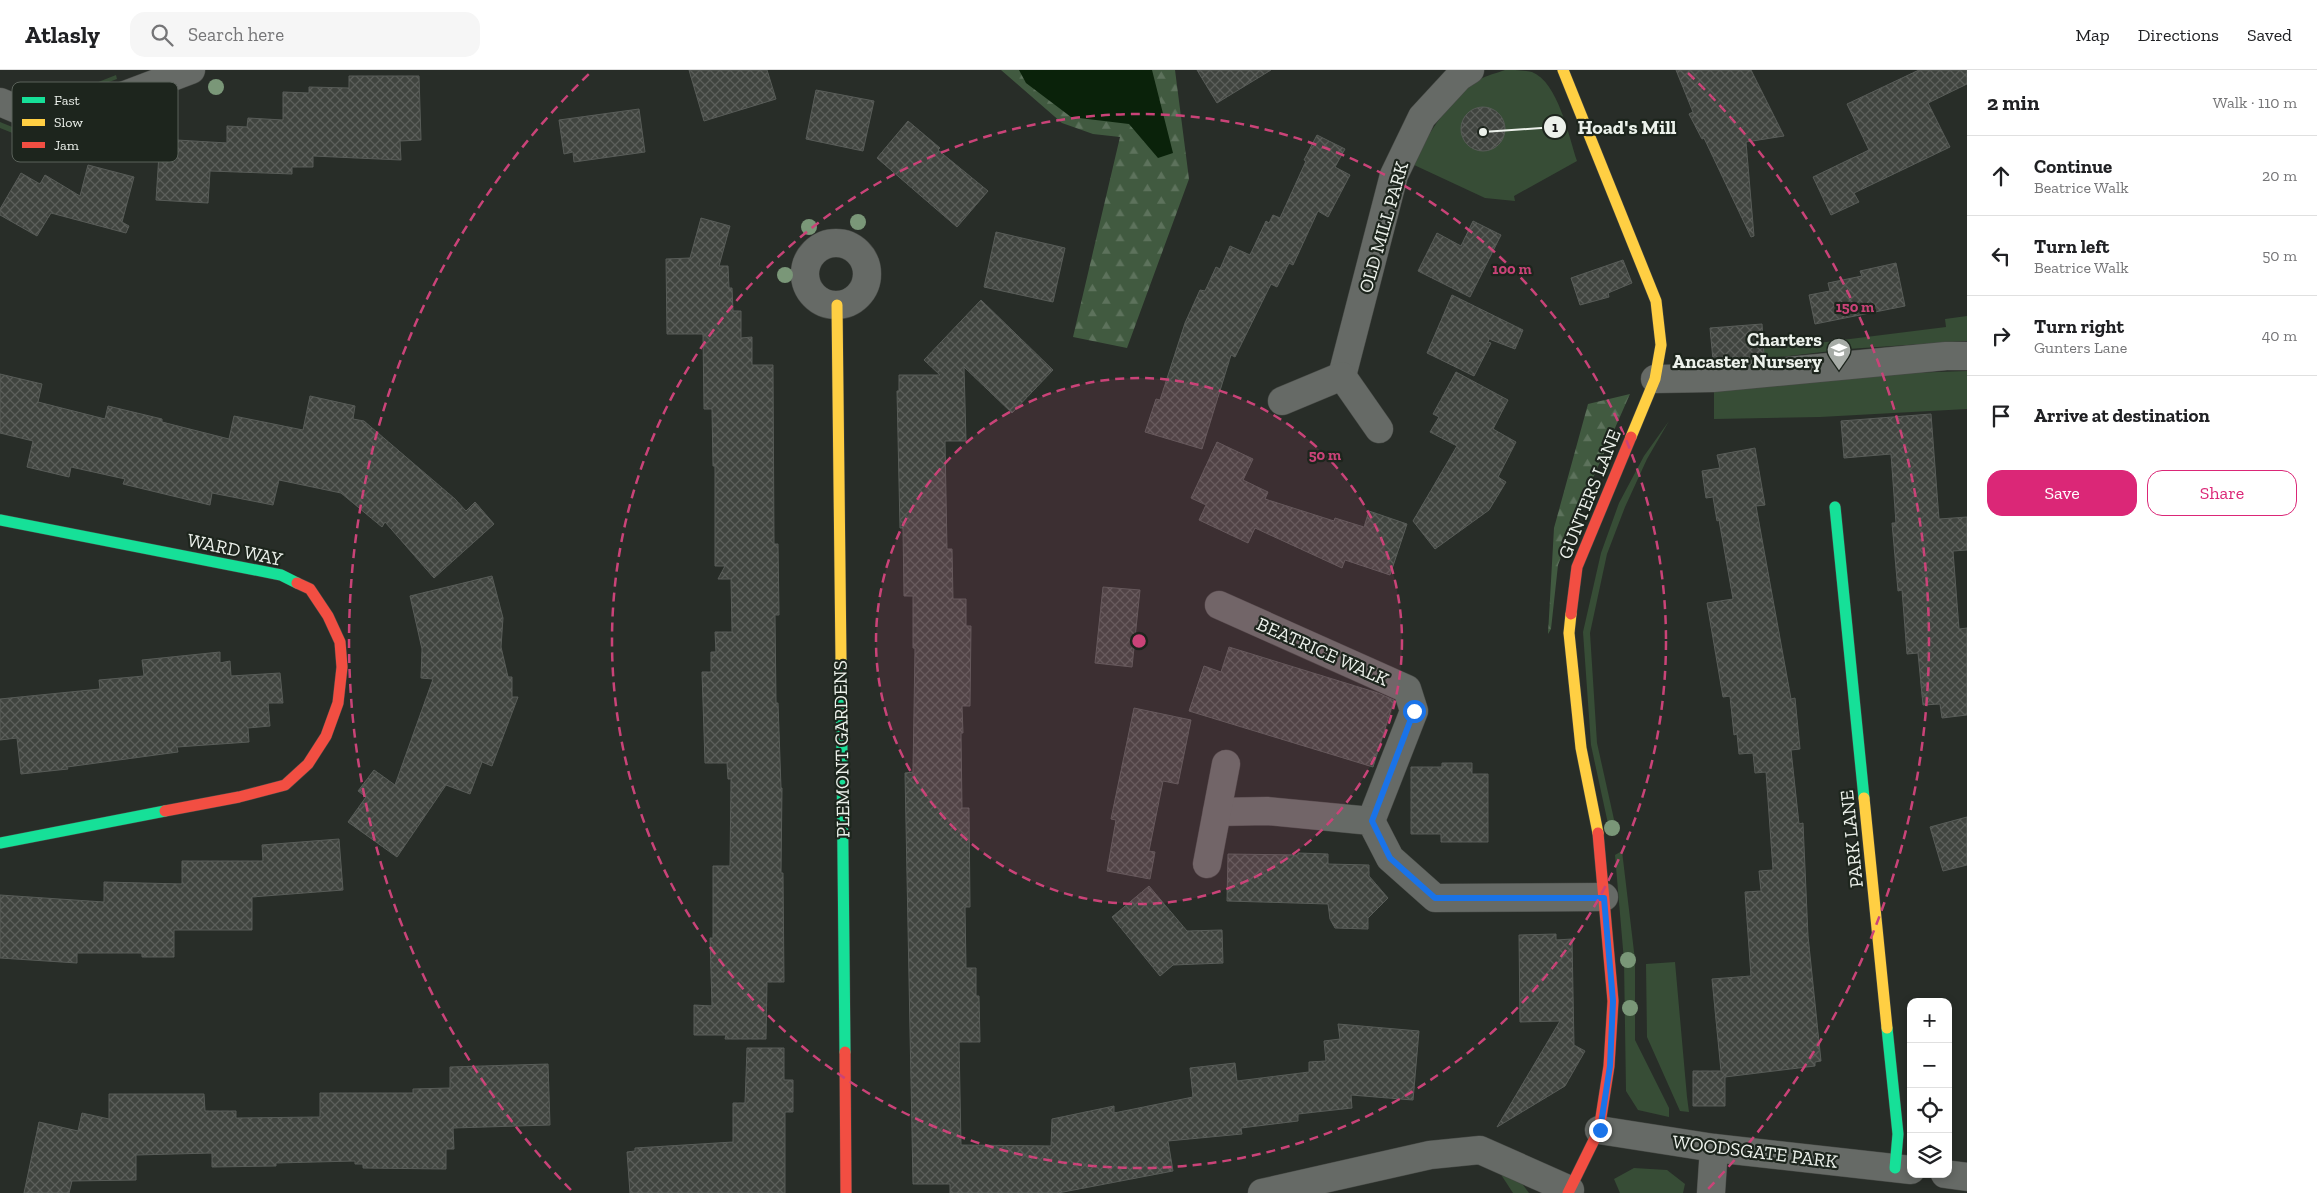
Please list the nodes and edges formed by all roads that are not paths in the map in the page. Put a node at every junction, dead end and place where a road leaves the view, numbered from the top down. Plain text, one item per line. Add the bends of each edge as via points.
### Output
1 (191, 70) edge
2 (1470, 70) edge
3 (1562, 70) edge
4 (159, 82) edge
5 (0, 102) edge
6 (12, 107) edge
7 (837, 306) dead end
8 (1967, 356) edge
9 (1342, 376) junction
10 (1655, 378) junction
11 (1282, 402) dead end
12 (1379, 429) dead end
13 (1835, 507) dead end
14 (0, 520) edge
15 (1219, 605) dead end
16 (1226, 764) dead end
17 (1217, 812) junction
18 (1372, 821) junction
19 (0, 843) edge
20 (1207, 864) dead end
21 (1604, 898) junction
22 (1600, 1130) junction
23 (1714, 1148) junction
24 (1903, 1169) edge
25 (1952, 1175) edge
26 (1967, 1177) edge
27 (1569, 1192) edge
28 (846, 1193) edge
29 (1262, 1193) edge
30 (1711, 1193) edge

1 - 4 street
2 - 9 street, OLD MILL PARK via 1459,77 1422,117 1394,175
3 - 10 street, GUNTERS LANE via 1656,301 1661,345
5 - 6 street
7 - 28 street, PLEMONT GARDENS
8 - 10 street via 1713,378
9 - 11 street
9 - 12 street
10 - 21 street, GUNTERS LANE via 1577,567 1569,633 1580,748 1600,846
13 - 24 street, PARK LANE
14 - 19 street, WARD WAY via 281,575 310,589 328,616 340,642 342,667 338,703 326,736 308,764 285,784 239,797
15 - 18 street, BEATRICE WALK via 1407,689 1414,711
16 - 17 street
17 - 18 street via 1267,811
17 - 20 street
18 - 21 street via 1390,858 1435,898
21 - 22 street, GUNTERS LANE via 1613,1001 1610,1066
22 - 23 street, WOODSGATE PARK
22 - 27 street, GUNTERS LANE
23 - 24 street, WOODSGATE PARK
23 - 30 street
25 - 26 street
27 - 29 street via 1480,1150 1430,1155

